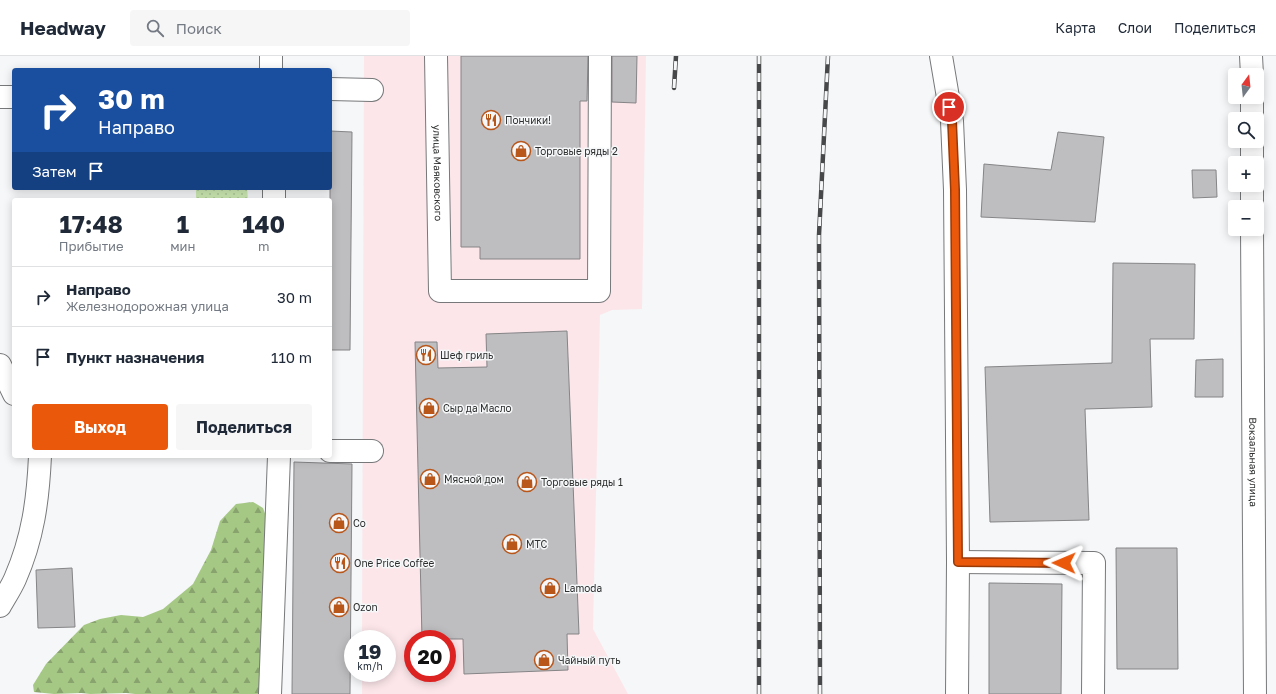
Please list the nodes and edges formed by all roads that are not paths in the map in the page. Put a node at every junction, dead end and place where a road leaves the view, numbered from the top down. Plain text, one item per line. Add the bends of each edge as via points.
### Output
1 (271, 56) edge
2 (436, 56) edge
3 (600, 56) edge
4 (941, 56) edge
5 (1251, 56) edge
6 (272, 68) edge
7 (1252, 68) edge
8 (332, 89) edge
9 (372, 90) dead end
10 (0, 97) edge
11 (12, 97) edge
12 (1252, 236) edge
13 (0, 365) edge
14 (12, 390) edge
15 (332, 451) edge
16 (372, 451) dead end
17 (40, 458) edge
18 (279, 458) edge
19 (958, 562) junction
20 (0, 606) edge
21 (270, 694) edge
22 (957, 694) edge
23 (1093, 694) edge
24 (1255, 694) edge

1 - 6 street
2 - 3 street, улица Маяковского via 440,291 599,291
4 - 19 street via 952,121 955,190
5 - 7 street
8 - 9 street
10 - 11 street
12 - 24 street, Вокзальная улица
13 - 14 street
15 - 16 street
17 - 20 street via 39,492 29,543 15,580
18 - 21 street
19 - 22 street
19 - 23 street via 1094,564

